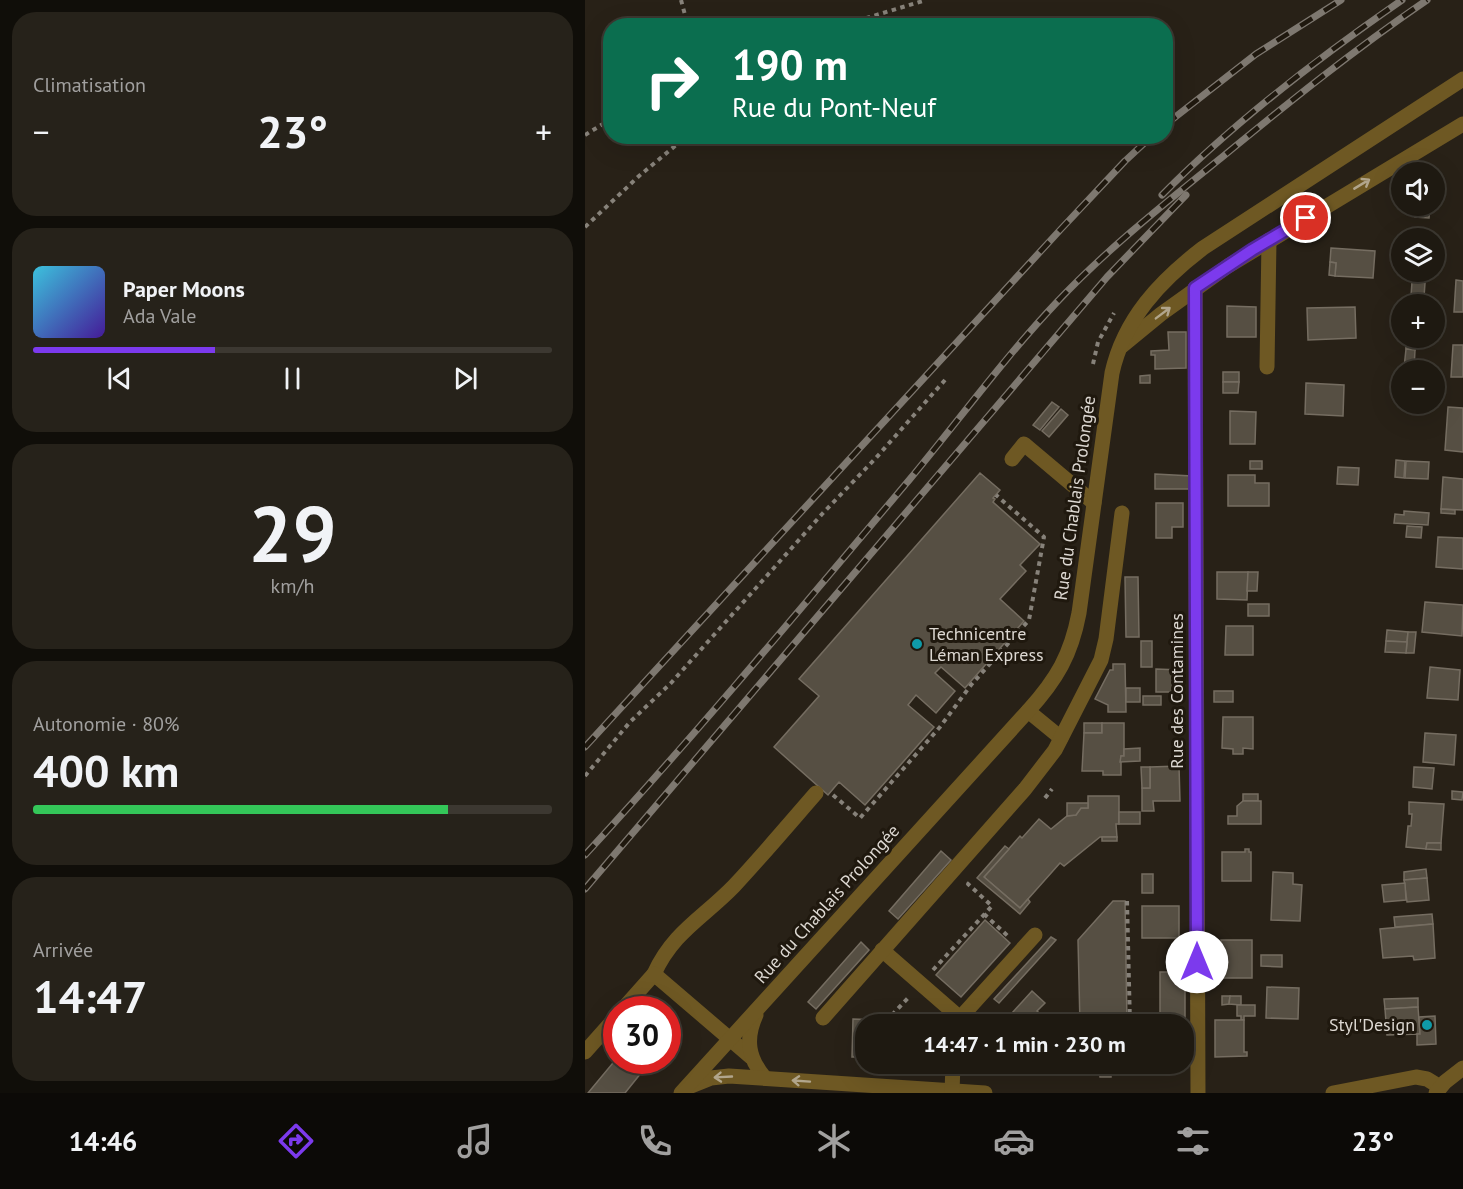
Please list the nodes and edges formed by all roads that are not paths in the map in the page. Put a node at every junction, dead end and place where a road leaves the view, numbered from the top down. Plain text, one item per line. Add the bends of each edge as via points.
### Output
1 (1463, 78) edge
2 (1463, 124) edge
3 (1269, 240) junction
4 (1195, 288) junction
5 (1118, 350) junction
6 (1267, 367) dead end
7 (1012, 459) dead end
8 (1094, 503) junction
9 (1122, 513) dead end
10 (1028, 711) junction
11 (1061, 738) junction
12 (823, 793) road end
13 (1035, 935) dead end
14 (882, 950) junction
15 (654, 974) junction
16 (634, 996) edge
17 (760, 1007) junction
18 (948, 1014) edge
19 (964, 1014) edge
20 (823, 1018) dead end
21 (603, 1032) edge
22 (731, 1039) junction
23 (585, 1052) edge
24 (751, 1057) junction
25 (1463, 1068) edge
26 (952, 1074) edge
27 (765, 1078) junction
28 (1438, 1090) edge
29 (683, 1092) edge
30 (950, 1092) edge
31 (985, 1093) edge
32 (1198, 1093) edge
33 (1333, 1093) edge

1 - 5 street, Rue du Chablais Prolongée via 1189,259 1137,313
3 -> 2 street
3 - 4 street
3 - 6 street
5 -> 4 street
4 - 32 street, Rue des Contamines
5 - 8 street, Rue du Chablais Prolongée
7 - 8 street via 1024,444
8 - 10 street, Rue du Chablais Prolongée via 1073,640 1061,670
9 - 11 street via 1101,660
10 - 11 street
10 - 17 street, Rue du Chablais Prolongée
11 - 14 street via 1030,783
12 - 15 street via 734,886 675,939
13 - 19 street
14 - 18 street
14 - 20 street
15 - 16 street
15 - 22 street
17 - 22 street, Rue du Chablais Prolongée
17 - 24 street via 749,1035
21 - 23 street
22 - 24 street
22 - 29 street, Rue du Chablais Prolongée
24 - 27 street
25 - 28 street
26 - 30 street
27 -> 29 street via 716,1077 697,1082
30 -> 27 street
28 - 33 street via 1427,1078 1416,1077
30 - 31 street

